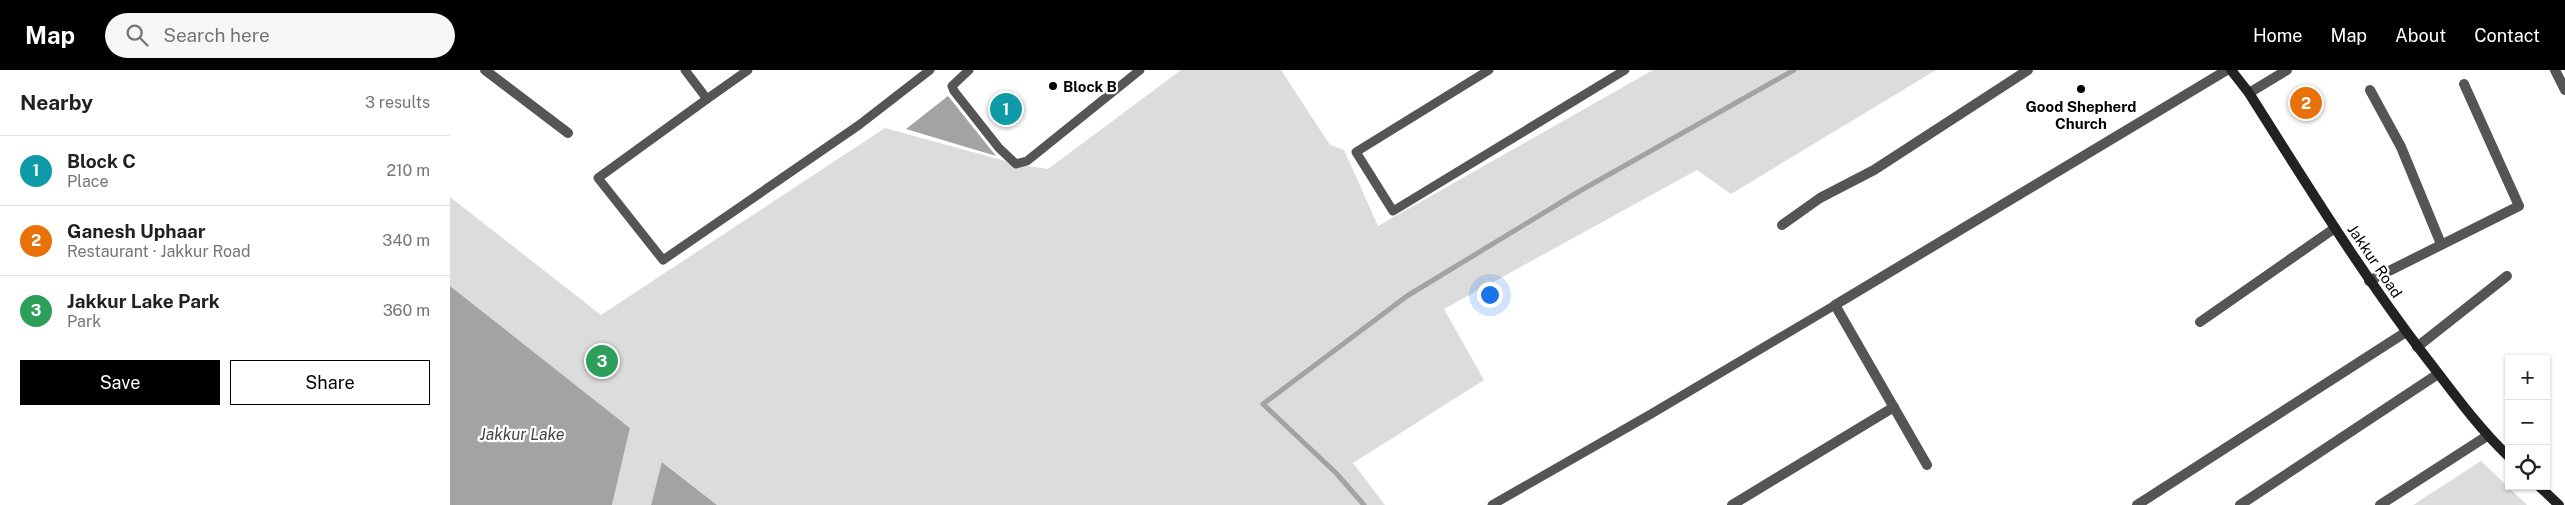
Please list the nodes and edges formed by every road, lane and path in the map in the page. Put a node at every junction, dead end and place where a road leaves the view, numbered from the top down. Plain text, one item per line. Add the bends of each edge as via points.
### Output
1 (486, 70) edge
2 (685, 70) edge
3 (748, 70) edge
4 (930, 70) edge
5 (970, 70) edge
6 (1140, 70) edge
7 (1489, 70) edge
8 (1625, 70) edge
9 (2028, 70) edge
10 (2227, 70) edge
11 (2231, 70) edge
12 (2287, 70) edge
13 (2555, 70) edge
14 (2464, 84) dead end
15 (2370, 90) dead end
16 (2565, 90) edge
17 (2249, 93) junction
18 (707, 99) junction
19 (568, 133) dead end
20 (1782, 225) dead end
21 (2335, 228) junction
22 (2442, 244) junction
23 (2507, 276) dead end
24 (2369, 281) junction
25 (1835, 305) junction
26 (2200, 322) dead end
27 (2406, 332) junction
28 (2417, 347) junction
29 (2438, 374) junction
30 (1894, 407) junction
31 (2487, 436) junction
32 (2505, 453) edge
33 (1927, 465) dead end
34 (2543, 490) edge
35 (1492, 505) edge
36 (1732, 505) edge
37 (2137, 505) edge
38 (2240, 505) edge
39 (2380, 505) edge
40 (2559, 505) edge

1 - 19 street
2 - 18 lane
3 - 18 lane
4 - 18 lane via 860,125 663,260 598,178
5 - 6 lane via 952,86 954,92 1016,164 1027,161
7 - 8 lane via 1356,152 1393,211
9 - 20 street via 1874,170 1820,198
10 - 25 street
11 - 17 street, Jakkur Road
12 - 17 street
13 - 16 street
14 - 22 street via 2519,206
15 - 22 street via 2401,147
17 - 21 street, Jakkur Road
21 - 24 street, Jakkur Road
21 - 26 street
22 - 24 street
23 - 28 street
24 - 27 street, Jakkur Road
25 - 30 street
25 - 35 lane
27 - 28 street, Jakkur Road
27 - 37 street
28 - 29 street, Jakkur Road
29 - 31 street, Jakkur Road
29 - 38 street
30 - 33 street
30 - 36 street
31 - 32 street, Jakkur Road
31 - 39 street
34 - 40 street

